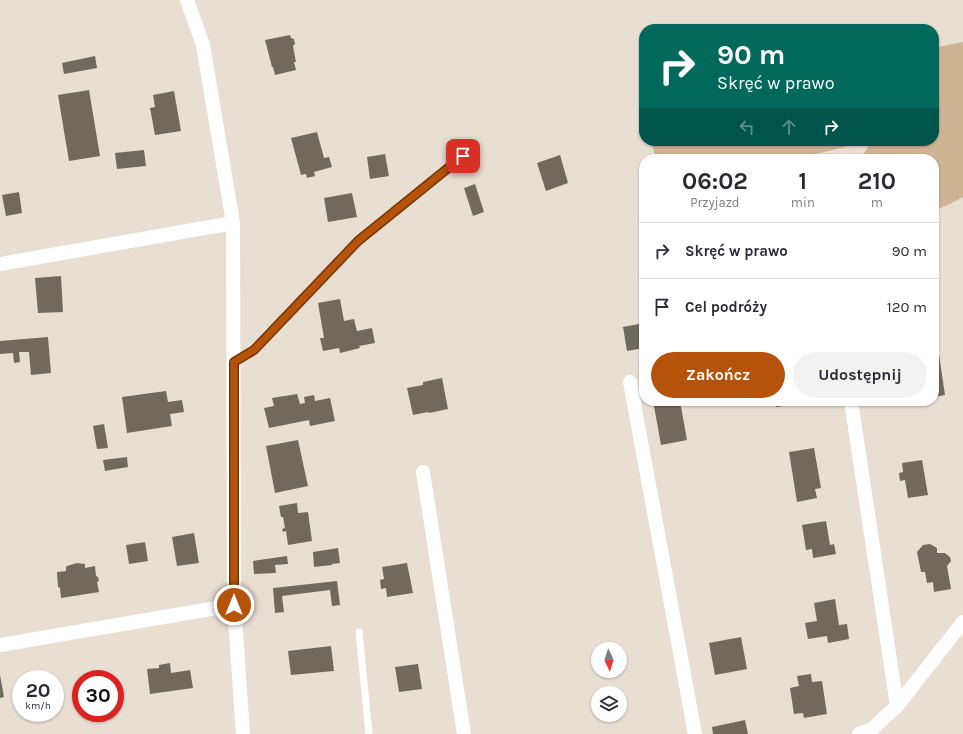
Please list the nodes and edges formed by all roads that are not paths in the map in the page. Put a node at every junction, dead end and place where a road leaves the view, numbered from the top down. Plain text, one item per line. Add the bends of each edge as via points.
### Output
1 (187, 0) edge
2 (463, 156) dead end
3 (233, 223) junction
4 (0, 264) edge
5 (234, 362) junction
6 (630, 382) dead end
7 (852, 406) edge
8 (423, 472) dead end
9 (234, 605) junction
10 (963, 622) edge
11 (359, 632) dead end
12 (0, 645) edge
13 (897, 706) junction
14 (243, 734) edge
15 (369, 734) edge
16 (464, 734) edge
17 (695, 734) edge
18 (859, 734) edge

1 - 3 street via 203,45
2 - 5 lane via 358,241 254,350
3 - 4 street
3 - 5 street
5 - 9 street
6 - 17 street
7 - 13 street
8 - 16 street
9 - 12 street
9 - 14 street
10 - 13 street
11 - 15 lane
13 - 18 street via 872,729

